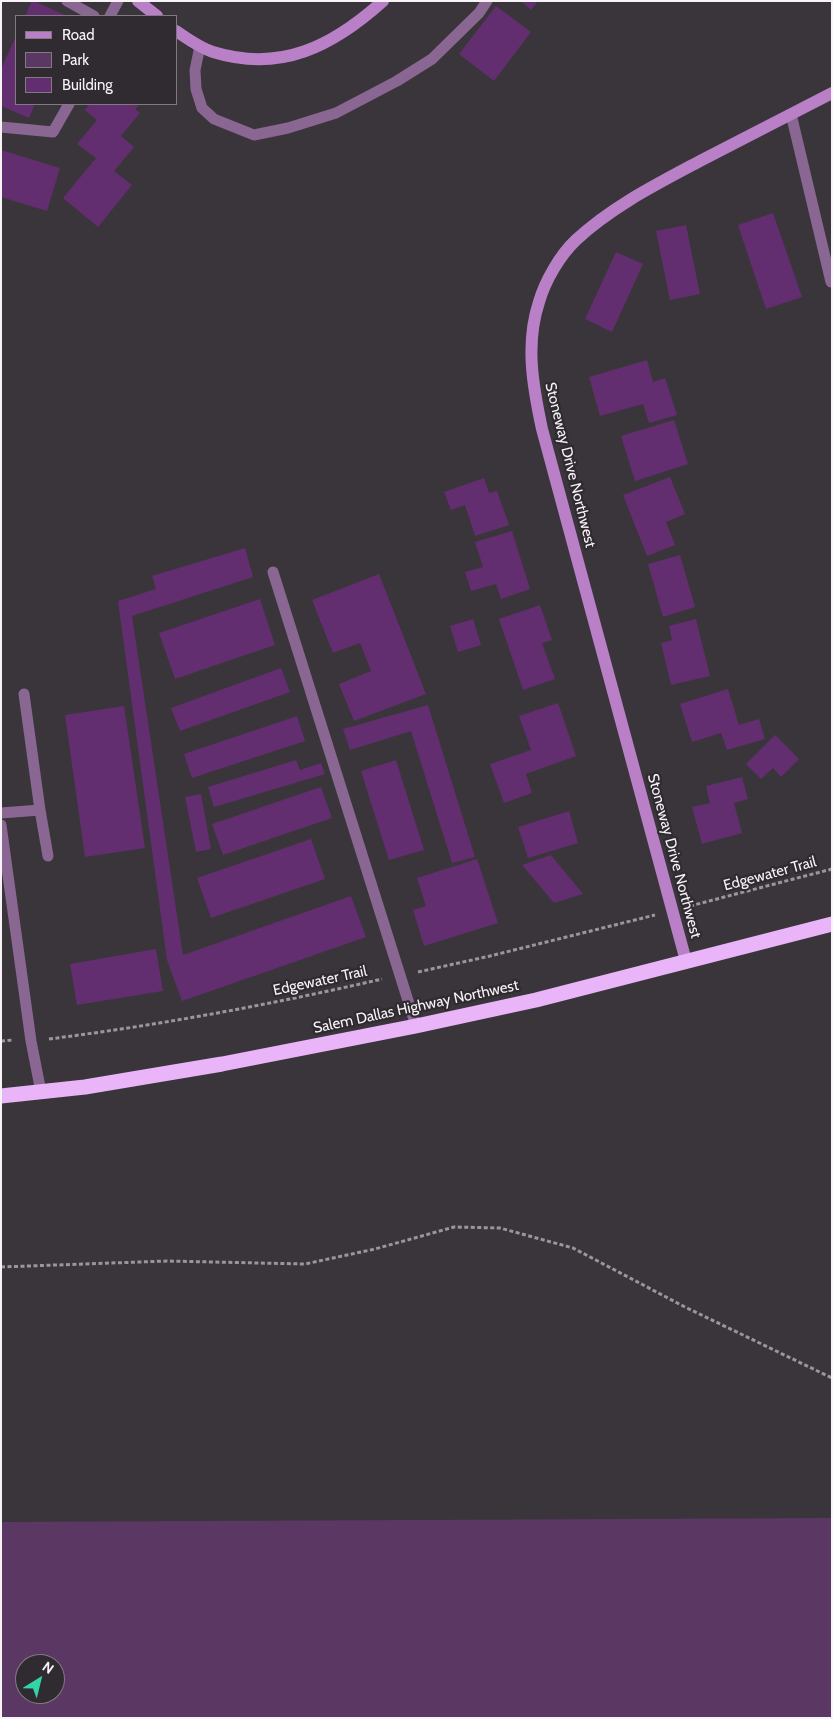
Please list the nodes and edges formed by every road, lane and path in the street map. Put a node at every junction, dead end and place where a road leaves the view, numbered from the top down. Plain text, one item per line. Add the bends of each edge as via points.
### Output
1 (67, 1) edge
2 (118, 1) edge
3 (138, 1) edge
4 (383, 1) edge
5 (487, 1) edge
6 (371, 6) edge
7 (92, 15) edge
8 (111, 15) edge
9 (155, 15) edge
10 (178, 32) edge
11 (200, 46) junction
12 (832, 93) edge
13 (68, 105) edge
14 (791, 114) junction
15 (1, 127) edge
16 (831, 282) edge
17 (272, 572) dead end
18 (24, 694) dead end
19 (40, 810) junction
20 (1, 813) edge
21 (1, 825) edge
22 (48, 856) dead end
23 (832, 869) edge
24 (714, 900) dead end
25 (640, 918) dead end
26 (832, 924) edge
27 (686, 961) junction
28 (400, 975) junction
29 (416, 1026) junction
30 (1, 1041) edge
31 (31, 1041) junction
32 (41, 1092) junction
33 (1, 1096) edge
34 (1, 1266) edge
35 (832, 1378) edge

1 - 7 lane
2 - 8 lane
3 - 9 street
4 - 6 street
5 - 11 lane via 432,60 397,81 336,113 254,135 214,119 202,108 195,70
6 - 11 street via 330,40 278,59 248,60
10 - 11 street
12 - 14 street, Stoneway Drive Northwest
13 - 15 lane via 53,132
14 - 16 lane
14 - 27 street, Stoneway Drive Northwest via 662,181 618,207 575,241 551,273 539,302 530,351 532,384 542,429
17 - 28 lane
18 - 19 lane
19 - 20 lane
19 - 22 lane
21 - 31 lane
23 - 24 path, Edgewater Trail
25 - 28 path, Edgewater Trail
26 - 27 highway, Salem Dallas Highway Northwest
27 - 29 highway, Salem Dallas Highway Northwest via 536,1000
28 - 29 lane
28 - 31 path, Edgewater Trail via 310,996
29 - 32 highway, Salem Dallas Highway Northwest via 222,1064
30 - 31 path, Edgewater Trail
31 - 32 lane
32 - 33 highway, Salem Dallas Highway Northwest
34 - 35 path via 167,1261 305,1264 454,1227 500,1228 573,1248

